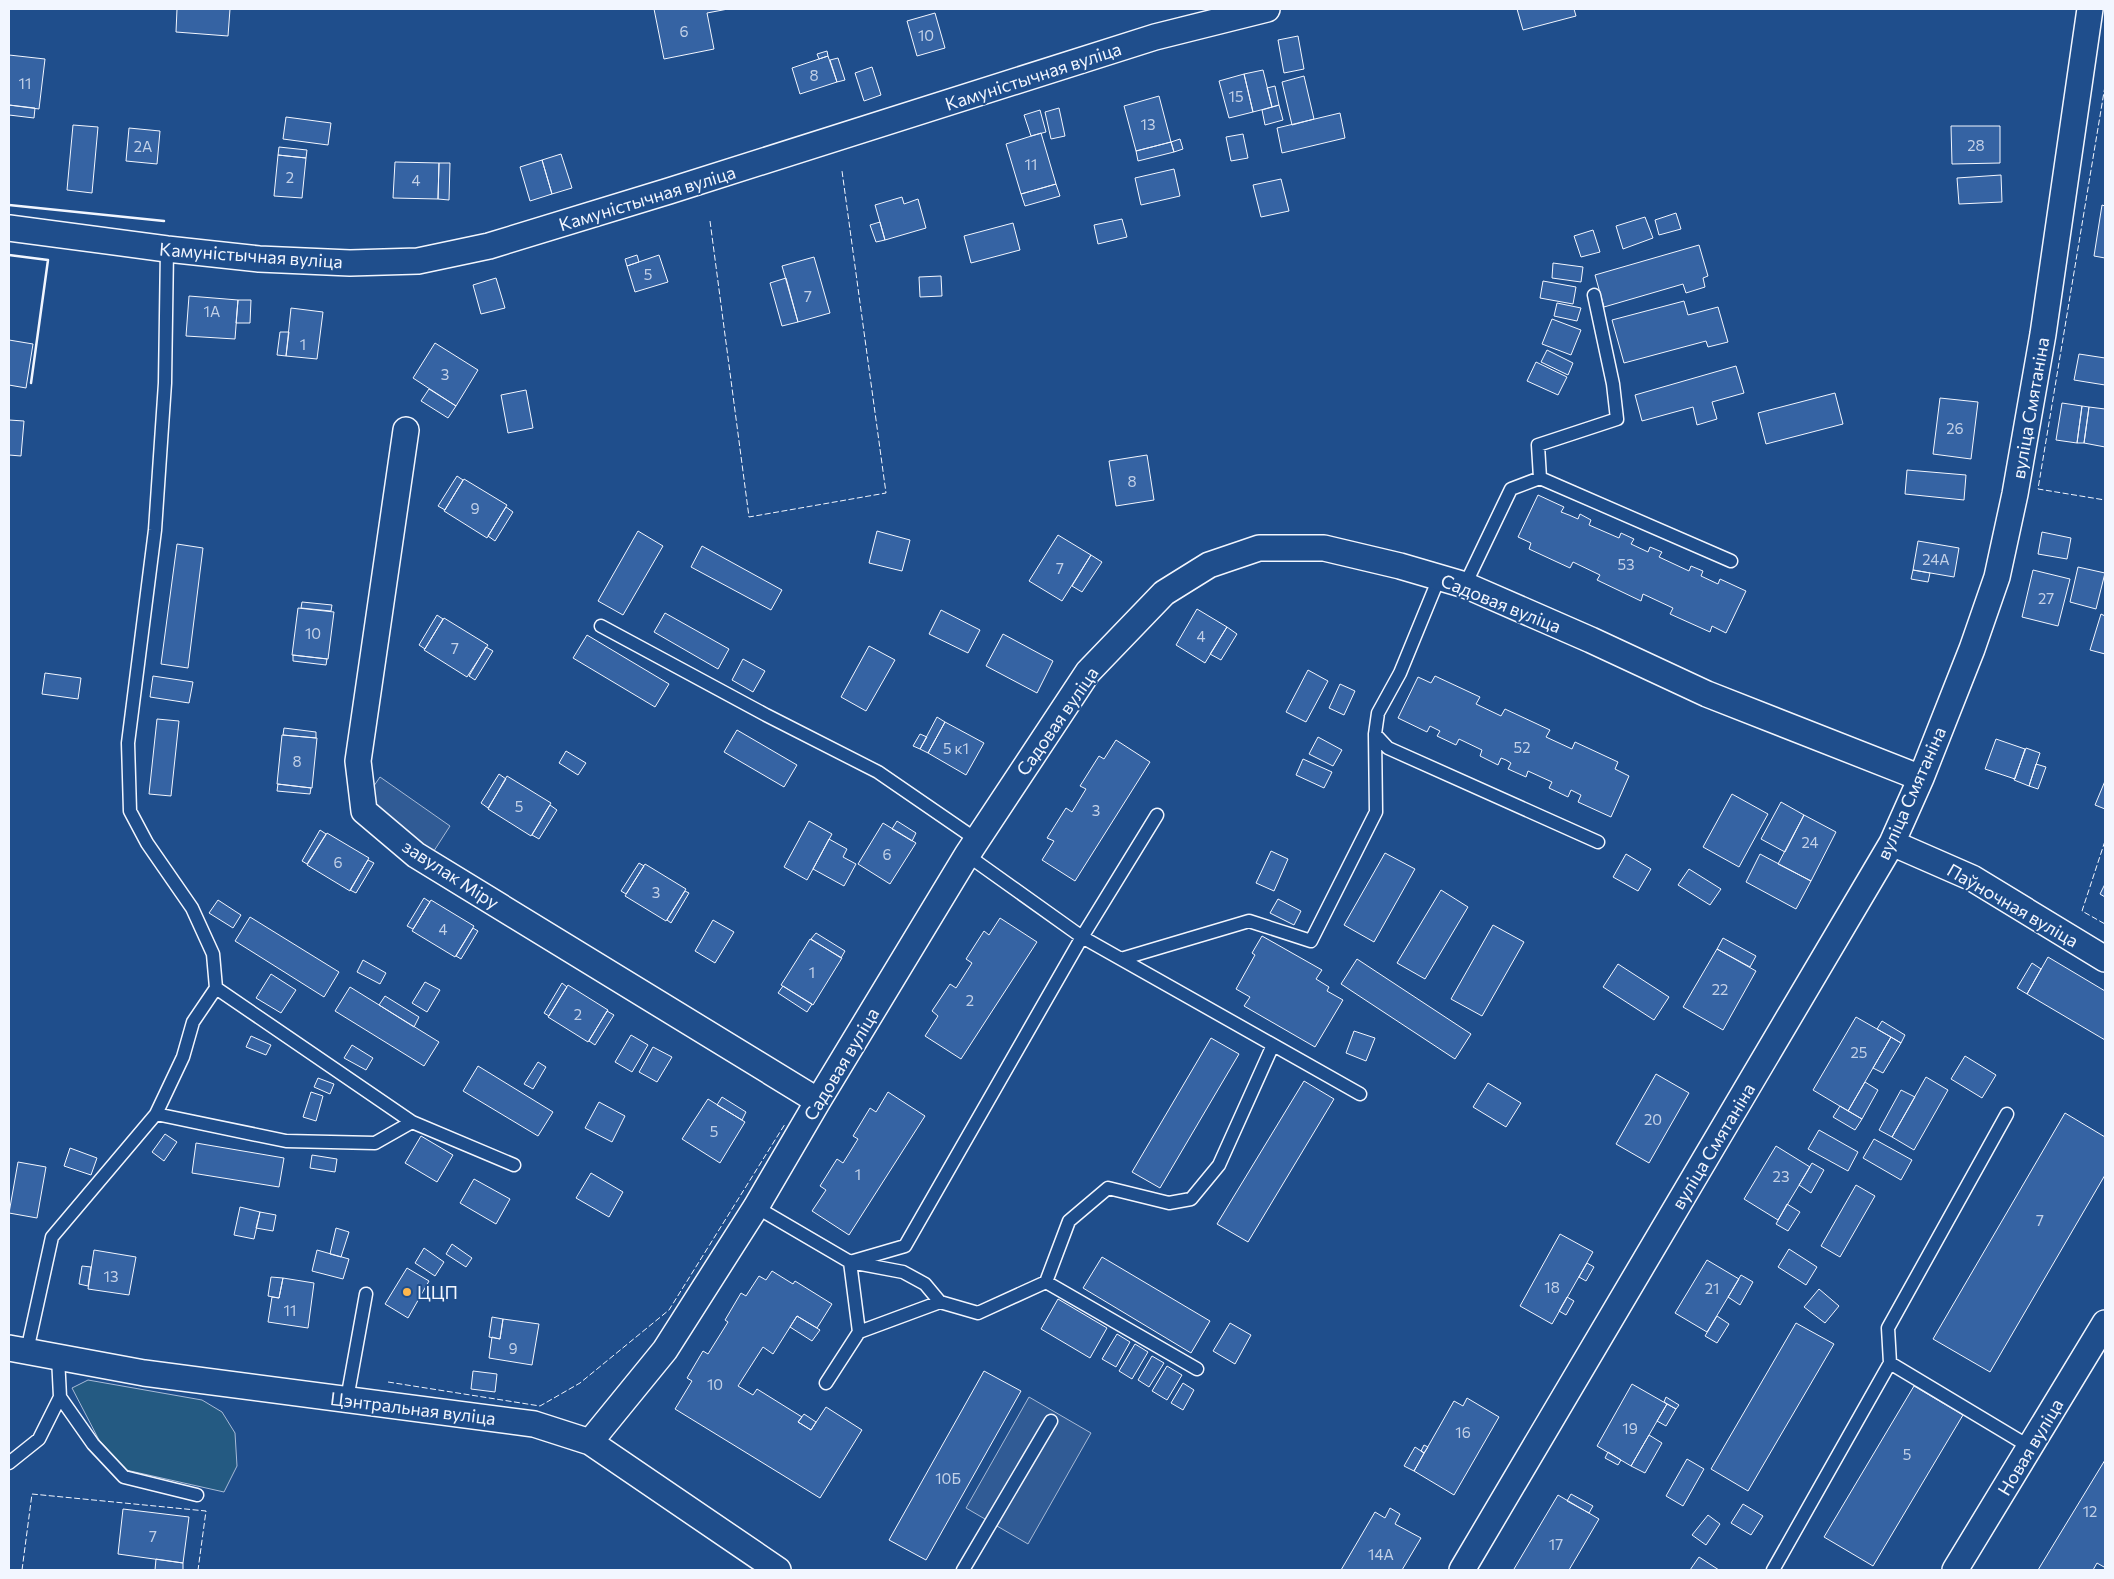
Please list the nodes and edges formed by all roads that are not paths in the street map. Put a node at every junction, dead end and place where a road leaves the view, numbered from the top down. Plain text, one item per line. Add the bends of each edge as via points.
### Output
1 (1268, 9) edge
2 (2090, 9) edge
3 (9, 228) edge
4 (167, 249) junction
5 (1594, 295) dead end
6 (406, 430) dead end
7 (1540, 478) junction
8 (1731, 561) dead end
9 (1439, 578) junction
10 (1465, 585) junction
11 (601, 626) dead end
12 (1375, 734) junction
13 (1921, 778) junction
14 (1157, 815) dead end
15 (1598, 842) dead end
16 (1892, 843) junction
17 (972, 848) junction
18 (1082, 937) junction
19 (1122, 959) junction
20 (2105, 959) edge
21 (216, 988) junction
22 (1273, 1045) junction
23 (1360, 1094) dead end
24 (818, 1100) junction
25 (156, 1114) junction
26 (2007, 1114) dead end
27 (412, 1122) junction
28 (514, 1165) dead end
29 (756, 1207) junction
30 (850, 1262) junction
31 (1046, 1282) junction
32 (366, 1294) dead end
33 (940, 1302) junction
34 (2105, 1323) edge
35 (859, 1332) junction
36 (18, 1350) edge
37 (58, 1357) junction
38 (1890, 1363) junction
39 (1197, 1369) dead end
40 (826, 1382) dead end
41 (60, 1397) junction
42 (347, 1400) junction
43 (1051, 1421) dead end
44 (590, 1442) junction
45 (2030, 1447) junction
46 (9, 1463) edge
47 (197, 1495) dead end
48 (778, 1570) edge
49 (963, 1570) edge
50 (1462, 1570) edge
51 (1773, 1570) edge
52 (1955, 1570) edge

1 - 4 street, Камуністычная вуліца via 1156,37 489,246 418,260 350,263 259,259
2 - 13 street, вуліца Смятаніна via 2043,334 1997,577
3 - 4 street, Камуністычная вуліца
4 - 21 lane via 164,383 155,530 128,743 130,811 192,908 213,954
5 - 7 lane via 1618,419 1538,445
6 - 24 street, завулак Міру via 358,761 364,811 416,855
7 - 8 lane
7 - 10 lane via 1511,489
9 - 10 street, Садовая вуліца
9 - 12 lane via 1400,673 1378,713
9 - 17 street, Садовая вуліца via 1324,548 1259,548 1208,565 1164,593 1088,672
10 - 13 street, Садовая вуліца via 1706,694
11 - 17 lane via 766,716 878,772
12 - 15 lane via 1388,748
12 - 19 lane via 1376,812 1311,941 1249,921
13 - 16 street, вуліца Смятаніна
14 - 18 lane
16 - 20 street, Паўночная вуліца via 1972,878
16 - 50 street, вуліца Смятаніна
17 - 18 lane
17 - 24 street, Садовая вуліца
18 - 19 lane
18 - 30 lane via 905,1246
19 - 22 lane
21 - 25 lane via 192,1022 183,1057
21 - 27 lane
22 - 23 lane
22 - 31 lane via 1219,1165 1191,1199 1169,1203 1108,1188 1070,1221
24 - 29 street, Садовая вуліца
25 - 27 lane via 286,1141 375,1143
25 - 36 lane via 52,1238
26 - 38 lane via 1888,1328
27 - 28 lane
29 - 30 lane
29 - 44 street, Садовая вуліца via 665,1350
30 - 33 lane via 903,1272 925,1284
30 - 35 lane
31 - 33 lane via 978,1313
31 - 39 lane
32 - 42 lane
33 - 35 lane
34 - 45 street, Новая вуліца
35 - 40 lane
36 - 37 street, Цэнтральная вуліца
37 - 41 lane
37 - 42 street, Цэнтральная вуліца via 144,1373
38 - 45 lane
38 - 51 lane
41 - 46 lane via 39,1439
41 - 47 lane via 93,1444 124,1477
42 - 44 street, Цэнтральная вуліца via 534,1424
43 - 49 lane
44 - 48 street, Цэнтральная вуліца
45 - 52 street, Новая вуліца

